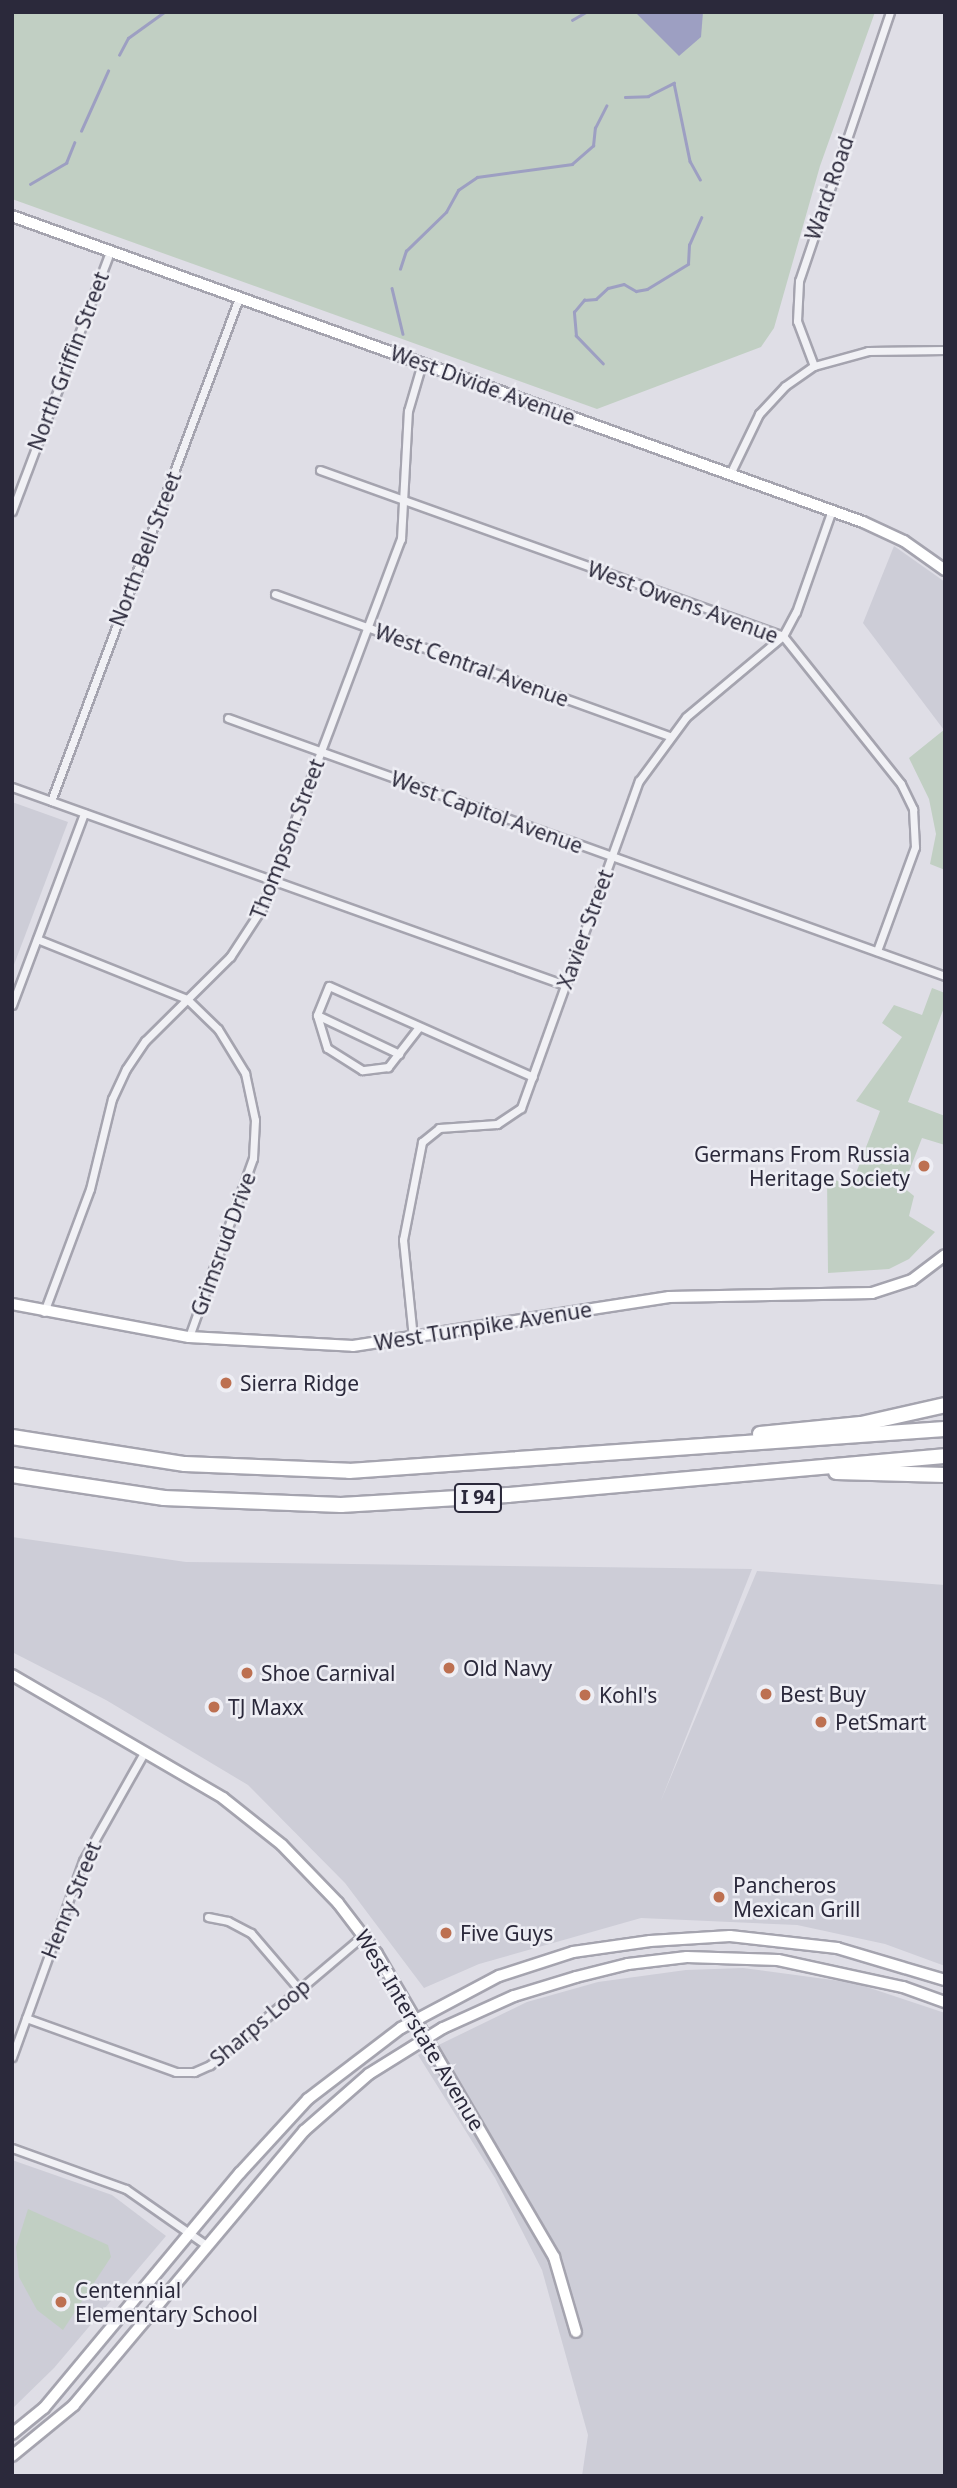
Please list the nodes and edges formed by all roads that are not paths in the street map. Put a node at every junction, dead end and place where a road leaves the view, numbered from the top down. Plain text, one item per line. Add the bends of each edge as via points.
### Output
1 (890, 12) edge
2 (12, 216) edge
3 (110, 251) junction
4 (239, 298) junction
5 (945, 350) edge
6 (422, 363) junction
7 (814, 366) junction
8 (320, 470) dead end
9 (730, 474) junction
10 (406, 501) junction
11 (832, 510) junction
12 (12, 511) edge
13 (945, 570) edge
14 (275, 594) dead end
15 (368, 628) junction
16 (783, 636) junction
17 (228, 718) dead end
18 (669, 736) junction
19 (321, 751) junction
20 (12, 787) edge
21 (51, 801) junction
22 (84, 813) junction
23 (611, 856) junction
24 (273, 880) junction
25 (37, 939) junction
26 (877, 951) junction
27 (945, 976) edge
28 (565, 985) junction
29 (187, 999) junction
30 (12, 1005) edge
31 (317, 1015) junction
32 (419, 1027) junction
33 (399, 1054) junction
34 (533, 1077) junction
35 (945, 1255) edge
36 (12, 1304) edge
37 (44, 1312) junction
38 (189, 1337) junction
39 (413, 1338) junction
40 (945, 1405) edge
41 (945, 1429) edge
42 (12, 1437) edge
43 (945, 1456) edge
44 (466, 1466) junction
45 (758, 1474) junction
46 (12, 1475) edge
47 (945, 1475) edge
48 (12, 1675) edge
49 (145, 1751) junction
50 (208, 1917) dead end
51 (364, 1935) junction
52 (945, 1980) edge
53 (299, 1989) junction
54 (945, 2002) edge
55 (26, 2018) junction
56 (416, 2019) junction
57 (426, 2037) junction
58 (12, 2057) edge
59 (12, 2148) edge
60 (188, 2235) junction
61 (206, 2245) junction
62 (576, 2332) dead end
63 (12, 2434) edge
64 (12, 2456) edge

1 - 7 street, Ward Road via 799,281 797,320
2 - 3 street, West Divide Avenue
3 - 4 street, West Divide Avenue
3 - 12 street, North Griffin Street
4 - 6 street, West Divide Avenue
4 - 21 street, North Bell Street
5 - 7 street via 868,351
6 - 9 street, West Divide Avenue
6 - 10 street, Thompson Street via 408,411
7 - 9 street via 785,386 759,414
8 - 10 street, West Owens Avenue
9 - 11 street, West Divide Avenue
10 - 15 street, Thompson Street via 401,539
10 - 16 street, West Owens Avenue
11 - 13 street, West Divide Avenue via 890,534
11 - 16 street, Xavier Street
14 - 15 street, West Central Avenue
15 - 18 street, West Central Avenue
15 - 19 street, Thompson Street
16 - 18 street, Xavier Street via 694,709
16 - 26 street, West Owens Avenue via 901,784 913,809 915,847
17 - 19 street, West Capitol Avenue
18 - 23 street, Xavier Street via 639,781
19 - 23 street, West Capitol Avenue
19 - 24 street, Thompson Street
20 - 21 street
21 - 22 street
22 - 24 street
22 - 25 street
23 - 26 street, West Capitol Avenue
23 - 28 street, Xavier Street
24 - 28 street
24 - 29 street, Thompson Street via 249,933
25 - 29 street, Grimsrud Drive
25 - 30 street
26 - 27 street, West Capitol Avenue
28 - 34 street, Xavier Street
29 - 37 street, Thompson Street via 145,1041 120,1080 90,1189
29 - 38 street, Grimsrud Drive via 218,1028 240,1061 252,1097 256,1132 247,1183
31 - 32 street via 329,986
31 - 33 street
31 - 33 street via 334,1057 362,1070 381,1070
32 - 33 street
32 - 34 street
34 - 39 street, Xavier Street via 521,1108 509,1120 439,1128 419,1147 403,1240
35 - 39 street, West Turnpike Avenue via 912,1280 872,1293 669,1297
36 - 37 street, West Turnpike Avenue
37 - 38 street, West Turnpike Avenue
38 - 39 street, West Turnpike Avenue via 317,1347
40 - 44 highway via 861,1424
41 - 44 highway, I 94
42 - 44 highway, I 94 via 121,1456 244,1468 358,1471
43 - 45 highway, I 94
45 - 46 highway, I 94 via 341,1505 164,1498
45 - 47 highway
48 - 49 street, West Interstate Avenue
49 - 51 street, West Interstate Avenue via 214,1792 267,1832 312,1874
49 - 55 street, Henry Street via 83,1861
50 - 53 street via 251,1933
51 - 53 street, Sharps Loop
51 - 56 street, West Interstate Avenue
52 - 56 street via 901,1964 807,1943 745,1937 670,1938 573,1952 512,1972
53 - 55 street, Sharps Loop via 210,2065 194,2072 176,2071
54 - 57 street via 903,1987 778,1959 687,1957 628,1964 514,1996
55 - 58 street, Henry Street
56 - 57 street, West Interstate Avenue
56 - 60 street via 308,2099
57 - 61 street via 369,2074 317,2119
57 - 62 street, West Interstate Avenue via 554,2257
59 - 60 street via 125,2189
60 - 61 street
60 - 63 street via 44,2407
61 - 64 street via 65,2414

